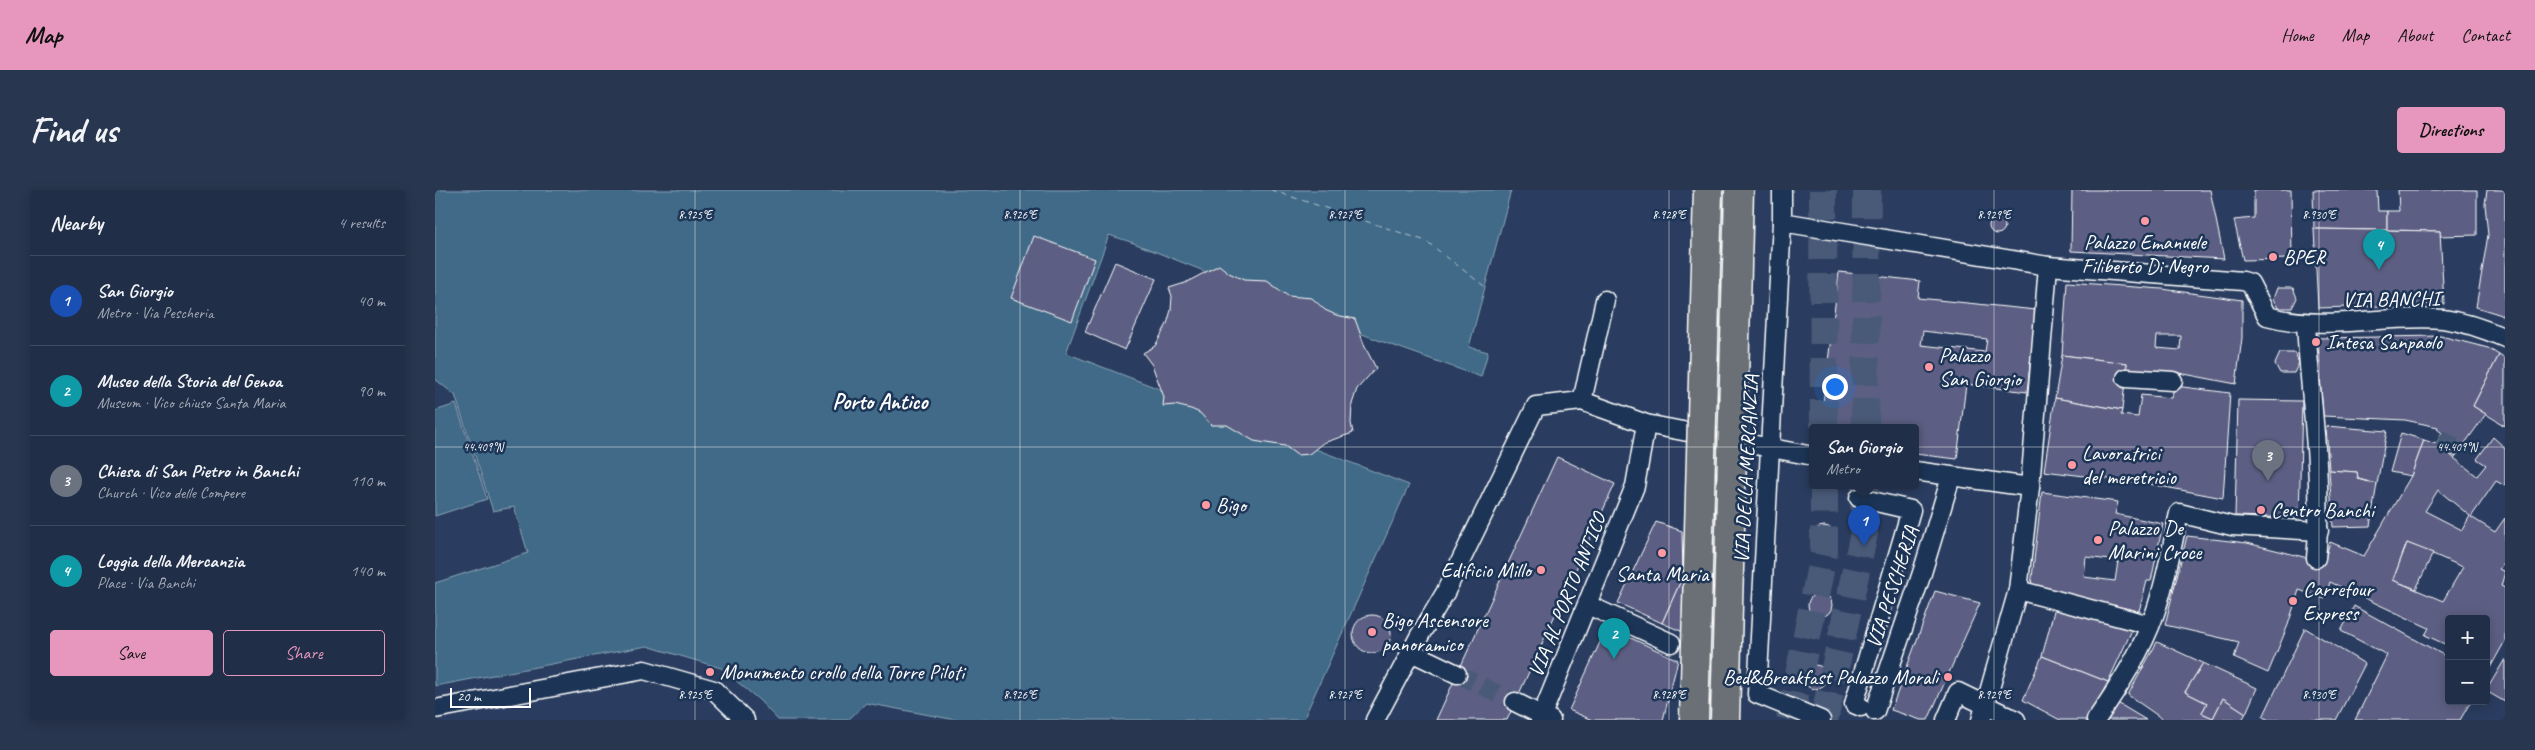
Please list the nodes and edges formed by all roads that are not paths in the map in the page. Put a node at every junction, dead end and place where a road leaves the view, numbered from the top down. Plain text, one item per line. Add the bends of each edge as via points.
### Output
1 (1708, 190) edge
2 (1739, 190) edge
3 (1782, 190) edge
4 (1782, 222) junction
5 (2048, 266) junction
6 (1605, 300) dead end
7 (2310, 323) junction
8 (2505, 338) edge
9 (2126, 378) dead end
10 (2173, 381) dead end
11 (1582, 401) junction
12 (1646, 424) junction
13 (1769, 449) junction
14 (1809, 455) edge
15 (1919, 473) edge
16 (1951, 477) junction
17 (2031, 487) junction
18 (1859, 498) dead end
19 (2319, 531) junction
20 (2316, 558) dead end
21 (2018, 590) junction
22 (1587, 605) junction
23 (2150, 626) junction
24 (1671, 643) dead end
25 (1411, 652) junction
26 (1457, 674) tunnel mouth
27 (1515, 702) tunnel mouth
28 (435, 709) edge
29 (1984, 713) edge
30 (1545, 719) edge
31 (745, 720) edge
32 (1375, 720) edge
33 (1694, 720) edge
34 (1725, 720) edge
35 (1821, 720) edge
36 (1946, 720) edge
37 (2016, 720) edge
38 (2096, 720) edge

1 - 33 highway, bridge
2 - 34 highway, bridge
3 - 4 street, VIA DELLA MERCANZIA
4 - 5 street
4 - 13 street, VIA DELLA MERCANZIA
5 - 7 street, VIA BANCHI via 2250,282 2267,316
5 - 17 street
6 - 11 street
7 - 8 street, VIA BANCHI via 2442,319 2467,323
7 - 19 street
9 - 10 street
11 - 12 street
11 - 25 street via 1536,406 1445,593
12 - 13 street
12 - 22 street, VIA AL PORTO ANTICO via 1635,486
13 - 14 street
13 - 35 street, VIA DELLA MERCANZIA via 1757,694
15 - 16 street
16 - 17 street
16 - 18 street, VIA PESCHERIA via 1922,573 1868,709 1854,704 1911,510
17 - 21 street
19 - 20 street
19 - 23 street via 2227,525 2179,513
21 - 23 street
21 - 29 street
22 - 24 street
22 - 30 street, VIA AL PORTO ANTICO
23 - 38 street
25 - 26 street
25 - 32 street
27 - 30 street
28 - 31 street via 644,670 714,690
29 - 36 street via 1958,692
29 - 37 street

